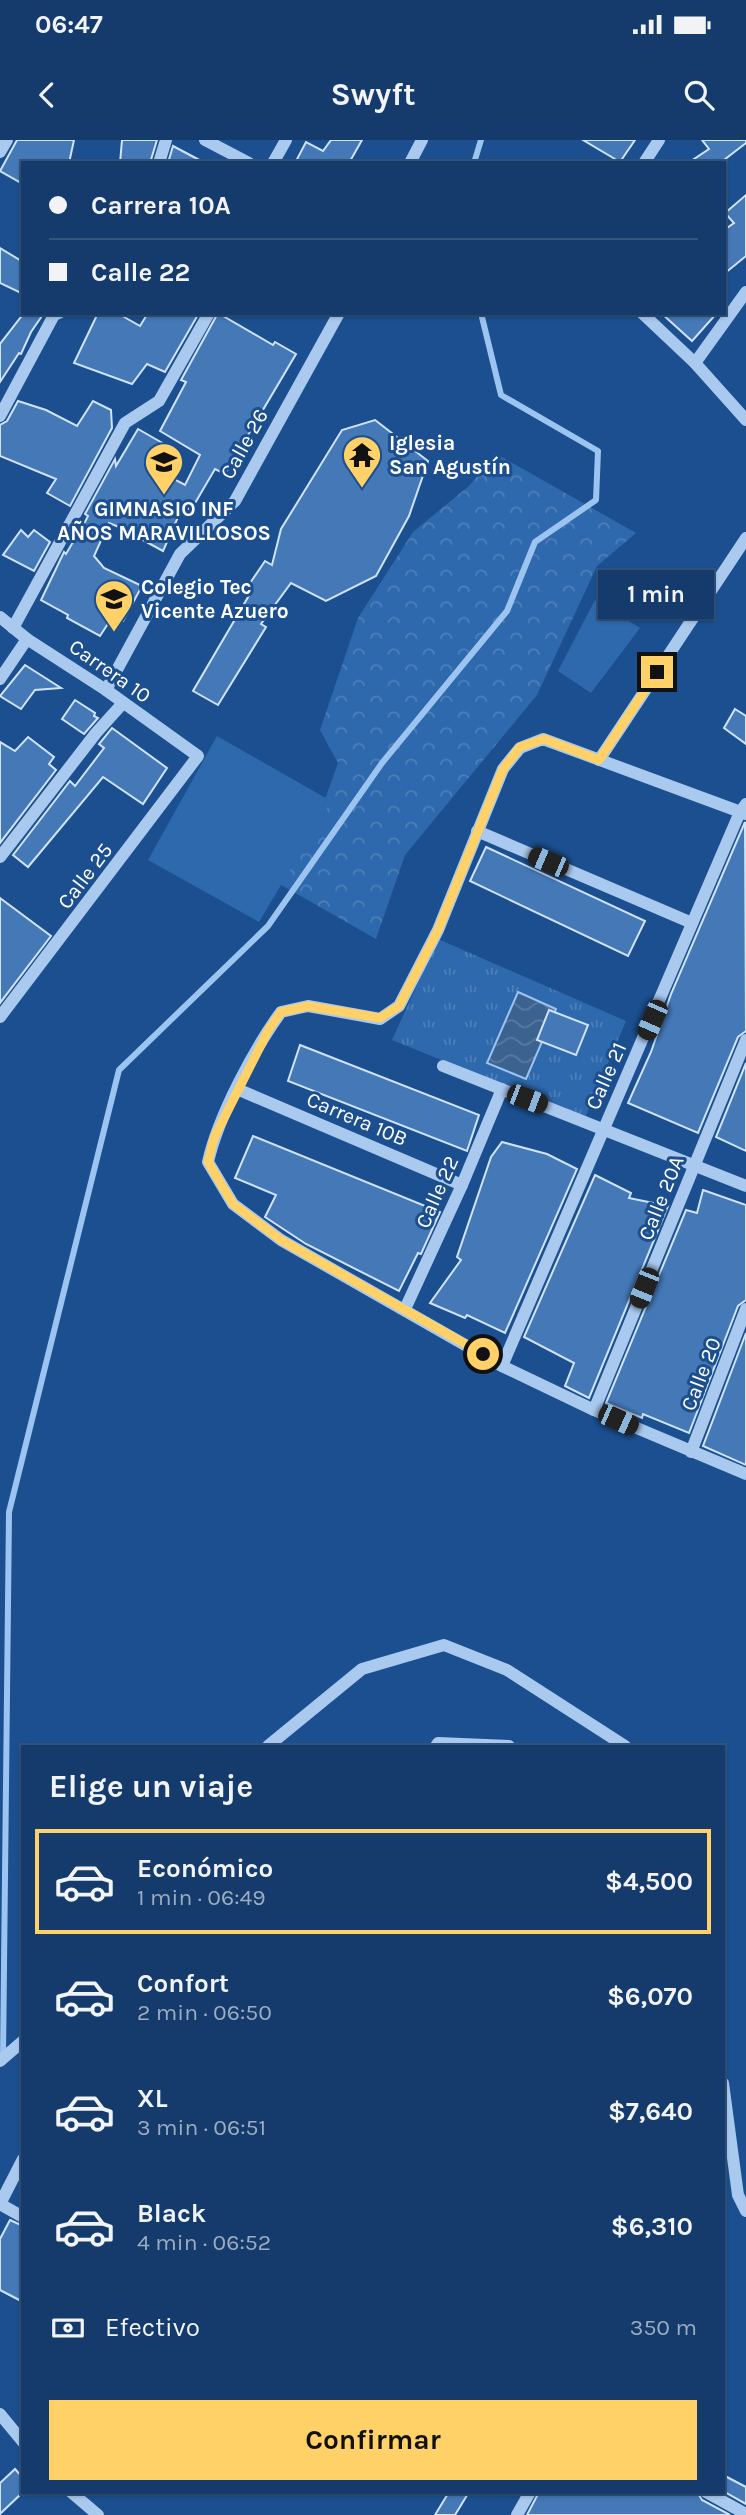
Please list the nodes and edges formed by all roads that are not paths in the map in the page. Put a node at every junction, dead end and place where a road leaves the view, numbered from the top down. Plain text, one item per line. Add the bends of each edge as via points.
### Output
1 (7, 140) edge
2 (166, 140) edge
3 (205, 140) edge
4 (286, 140) edge
5 (422, 140) edge
6 (659, 140) edge
7 (0, 152) edge
8 (160, 161) edge
9 (245, 161) edge
10 (274, 161) edge
11 (411, 161) edge
12 (644, 161) edge
13 (746, 292) edge
14 (54, 315) edge
15 (208, 315) edge
16 (338, 315) edge
17 (644, 315) edge
18 (695, 363) junction
19 (0, 416) edge
20 (746, 420) edge
21 (746, 538) edge
22 (0, 617) edge
23 (13, 628) junction
24 (27, 639) junction
25 (0, 679) edge
26 (106, 690) junction
27 (123, 703) junction
28 (198, 756) joint
29 (599, 760) junction
30 (744, 810) edge
31 (477, 831) junction
32 (0, 857) edge
33 (692, 923) junction
34 (0, 1017) edge
35 (746, 1040) edge
36 (443, 1066) dead end
37 (237, 1089) junction
38 (502, 1089) junction
39 (603, 1129) junction
40 (694, 1167) junction
41 (461, 1185) junction
42 (746, 1186) edge
43 (405, 1309) junction
44 (746, 1309) edge
45 (502, 1366) junction
46 (594, 1410) junction
47 (691, 1452) junction
48 (746, 1474) edge
49 (269, 1745) edge
50 (437, 1745) edge
51 (485, 1745) edge
52 (623, 1745) edge
53 (21, 2042) edge
54 (0, 2061) edge
55 (725, 2098) edge
56 (21, 2164) edge
57 (0, 2204) edge
58 (746, 2211) edge
59 (21, 2216) edge
60 (0, 2414) edge
61 (21, 2439) edge
62 (73, 2494) edge
63 (529, 2494) edge
64 (709, 2494) edge
65 (746, 2514) edge
66 (98, 2515) edge
67 (517, 2515) edge

1 - 7 street
2 - 8 street
3 - 9 street
4 - 10 street
5 - 11 street
6 - 12 street
13 - 18 street
14 - 19 street
15 - 23 street via 159,401 125,423
16 - 26 street, Calle 26 via 235,501 180,554
17 - 18 street
18 - 20 street
21 - 29 street
22 - 23 street, Carrera 10
23 - 24 street, Carrera 10
24 - 25 street
24 - 26 street, Carrera 10
26 - 27 street, Carrera 10
27 - 28 street, Carrera 10
27 - 32 street
28 - 34 street, Calle 25
29 - 30 street
29 - 31 street via 544,739 520,747 503,769
30 - 33 street, Calle 21
31 - 33 street
31 - 37 street via 438,930 399,1006 380,1018 308,1006 281,1012
33 - 39 street, Calle 21
35 - 40 street, Calle 20A
36 - 38 street
37 - 41 street, Carrera 10B
37 - 43 street via 208,1162 233,1204 281,1240
38 - 39 street
38 - 41 street, Calle 22
39 - 40 street
39 - 45 street, Calle 21
40 - 42 street
40 - 46 street, Calle 20A
41 - 43 street, Calle 22
43 - 45 street
44 - 47 street, Calle 20
45 - 46 street
46 - 47 street
47 - 48 street
49 - 52 street via 362,1669 444,1645 507,1670
50 - 51 street
53 - 54 street
55 - 58 street via 738,2195
56 - 57 street
57 - 59 street
60 - 61 street
62 - 66 street
63 - 67 street
64 - 65 street

